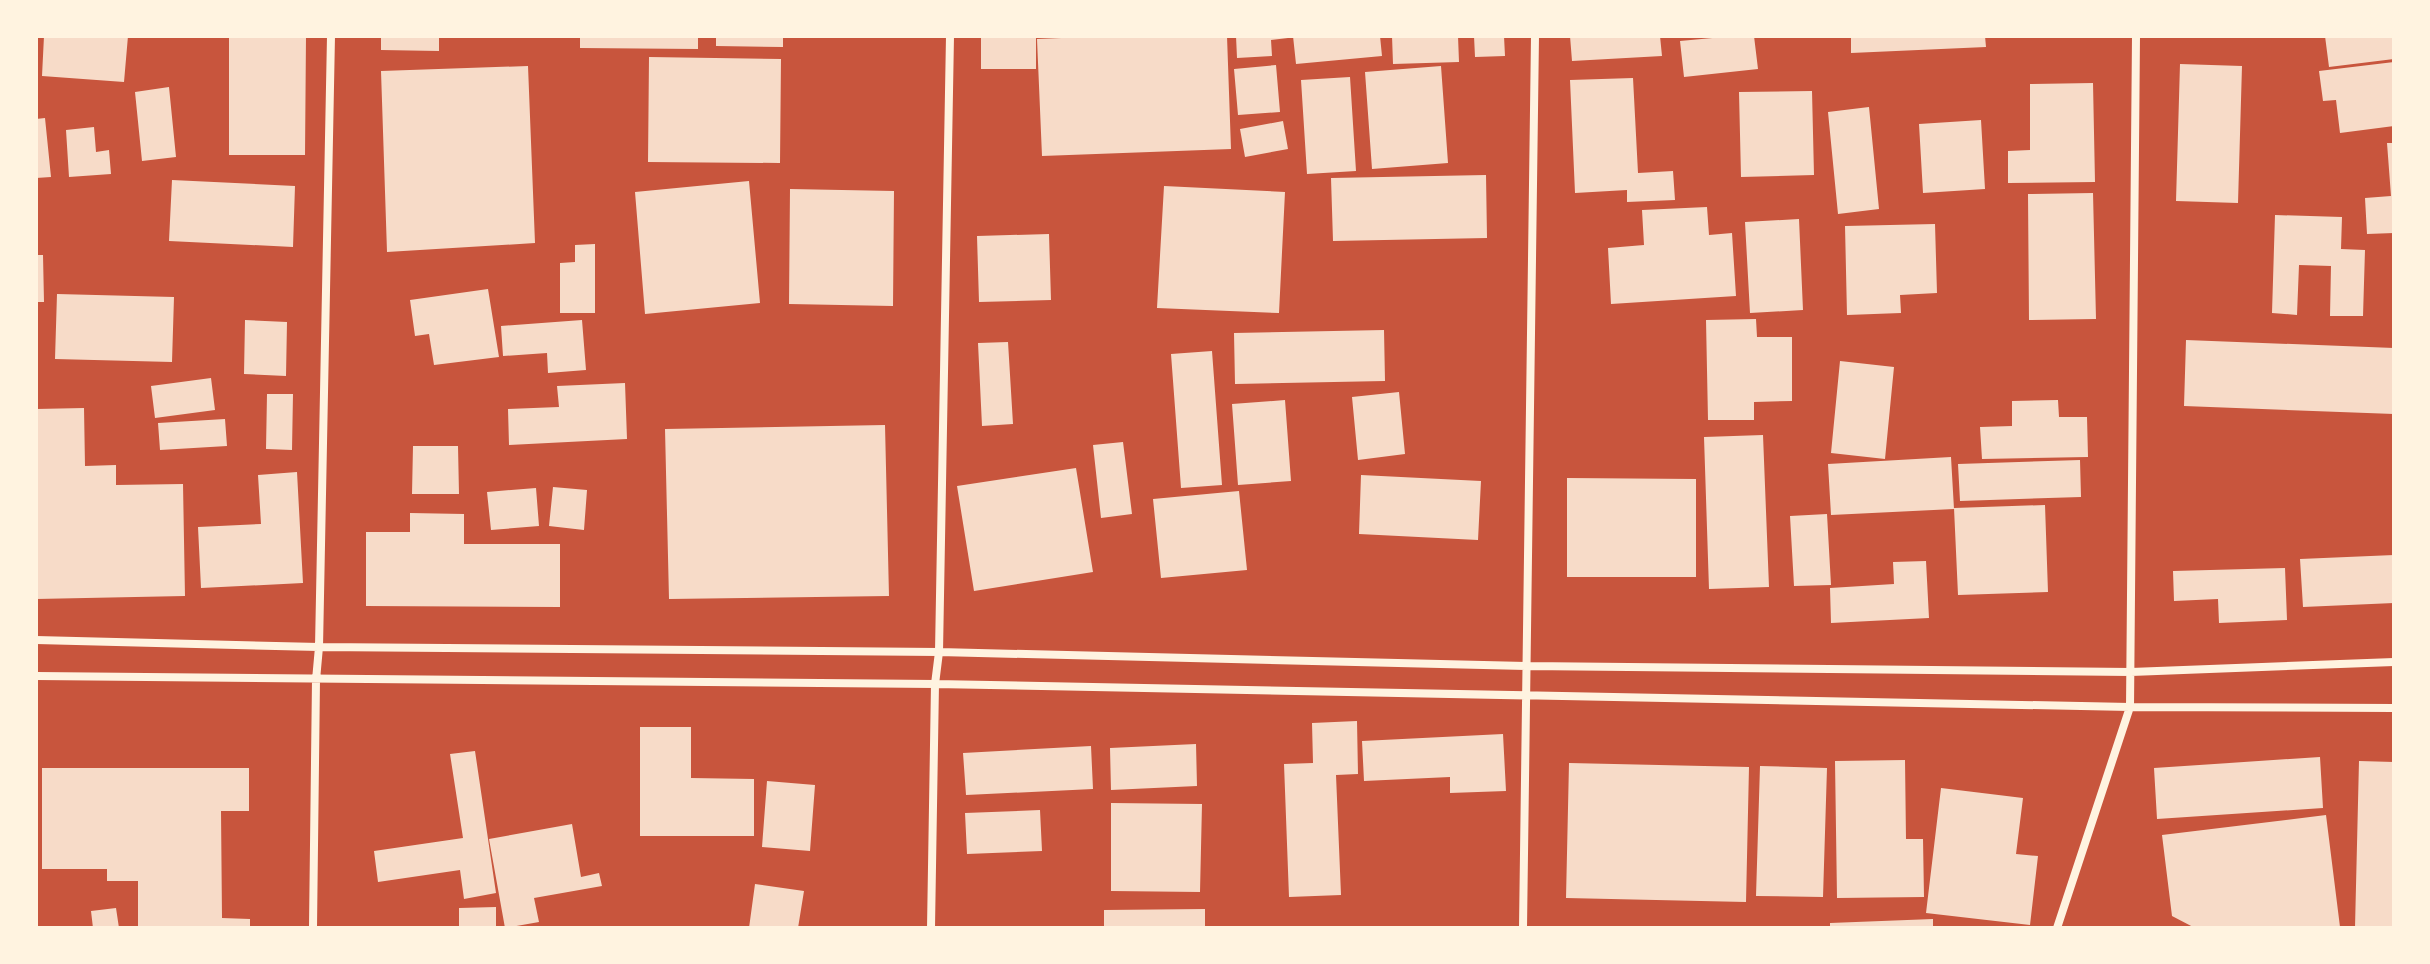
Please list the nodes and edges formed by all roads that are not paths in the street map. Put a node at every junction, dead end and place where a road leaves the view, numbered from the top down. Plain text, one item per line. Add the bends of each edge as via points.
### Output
1 (331, 36) edge
2 (950, 36) edge
3 (1535, 36) edge
4 (2136, 36) edge
5 (36, 640) edge
6 (319, 647) junction
7 (939, 652) junction
8 (2394, 662) edge
9 (1527, 666) junction
10 (2131, 672) junction
11 (36, 676) edge
12 (316, 680) junction
13 (935, 684) junction
14 (1526, 695) junction
15 (2130, 707) junction
16 (2394, 708) edge
17 (313, 928) edge
18 (931, 928) edge
19 (1523, 928) edge
20 (2057, 928) edge

1 - 6 street
2 - 7 street
3 - 9 street
4 - 10 street
5 - 6 street
6 - 7 street
6 - 12 street
7 - 9 street
7 - 13 street
8 - 10 street
9 - 10 street
9 - 14 street
10 - 15 street
11 - 12 street
12 - 13 street
12 - 17 street
13 - 14 street
13 - 18 street
14 - 15 street
14 - 19 street
15 - 16 street
15 - 20 street

